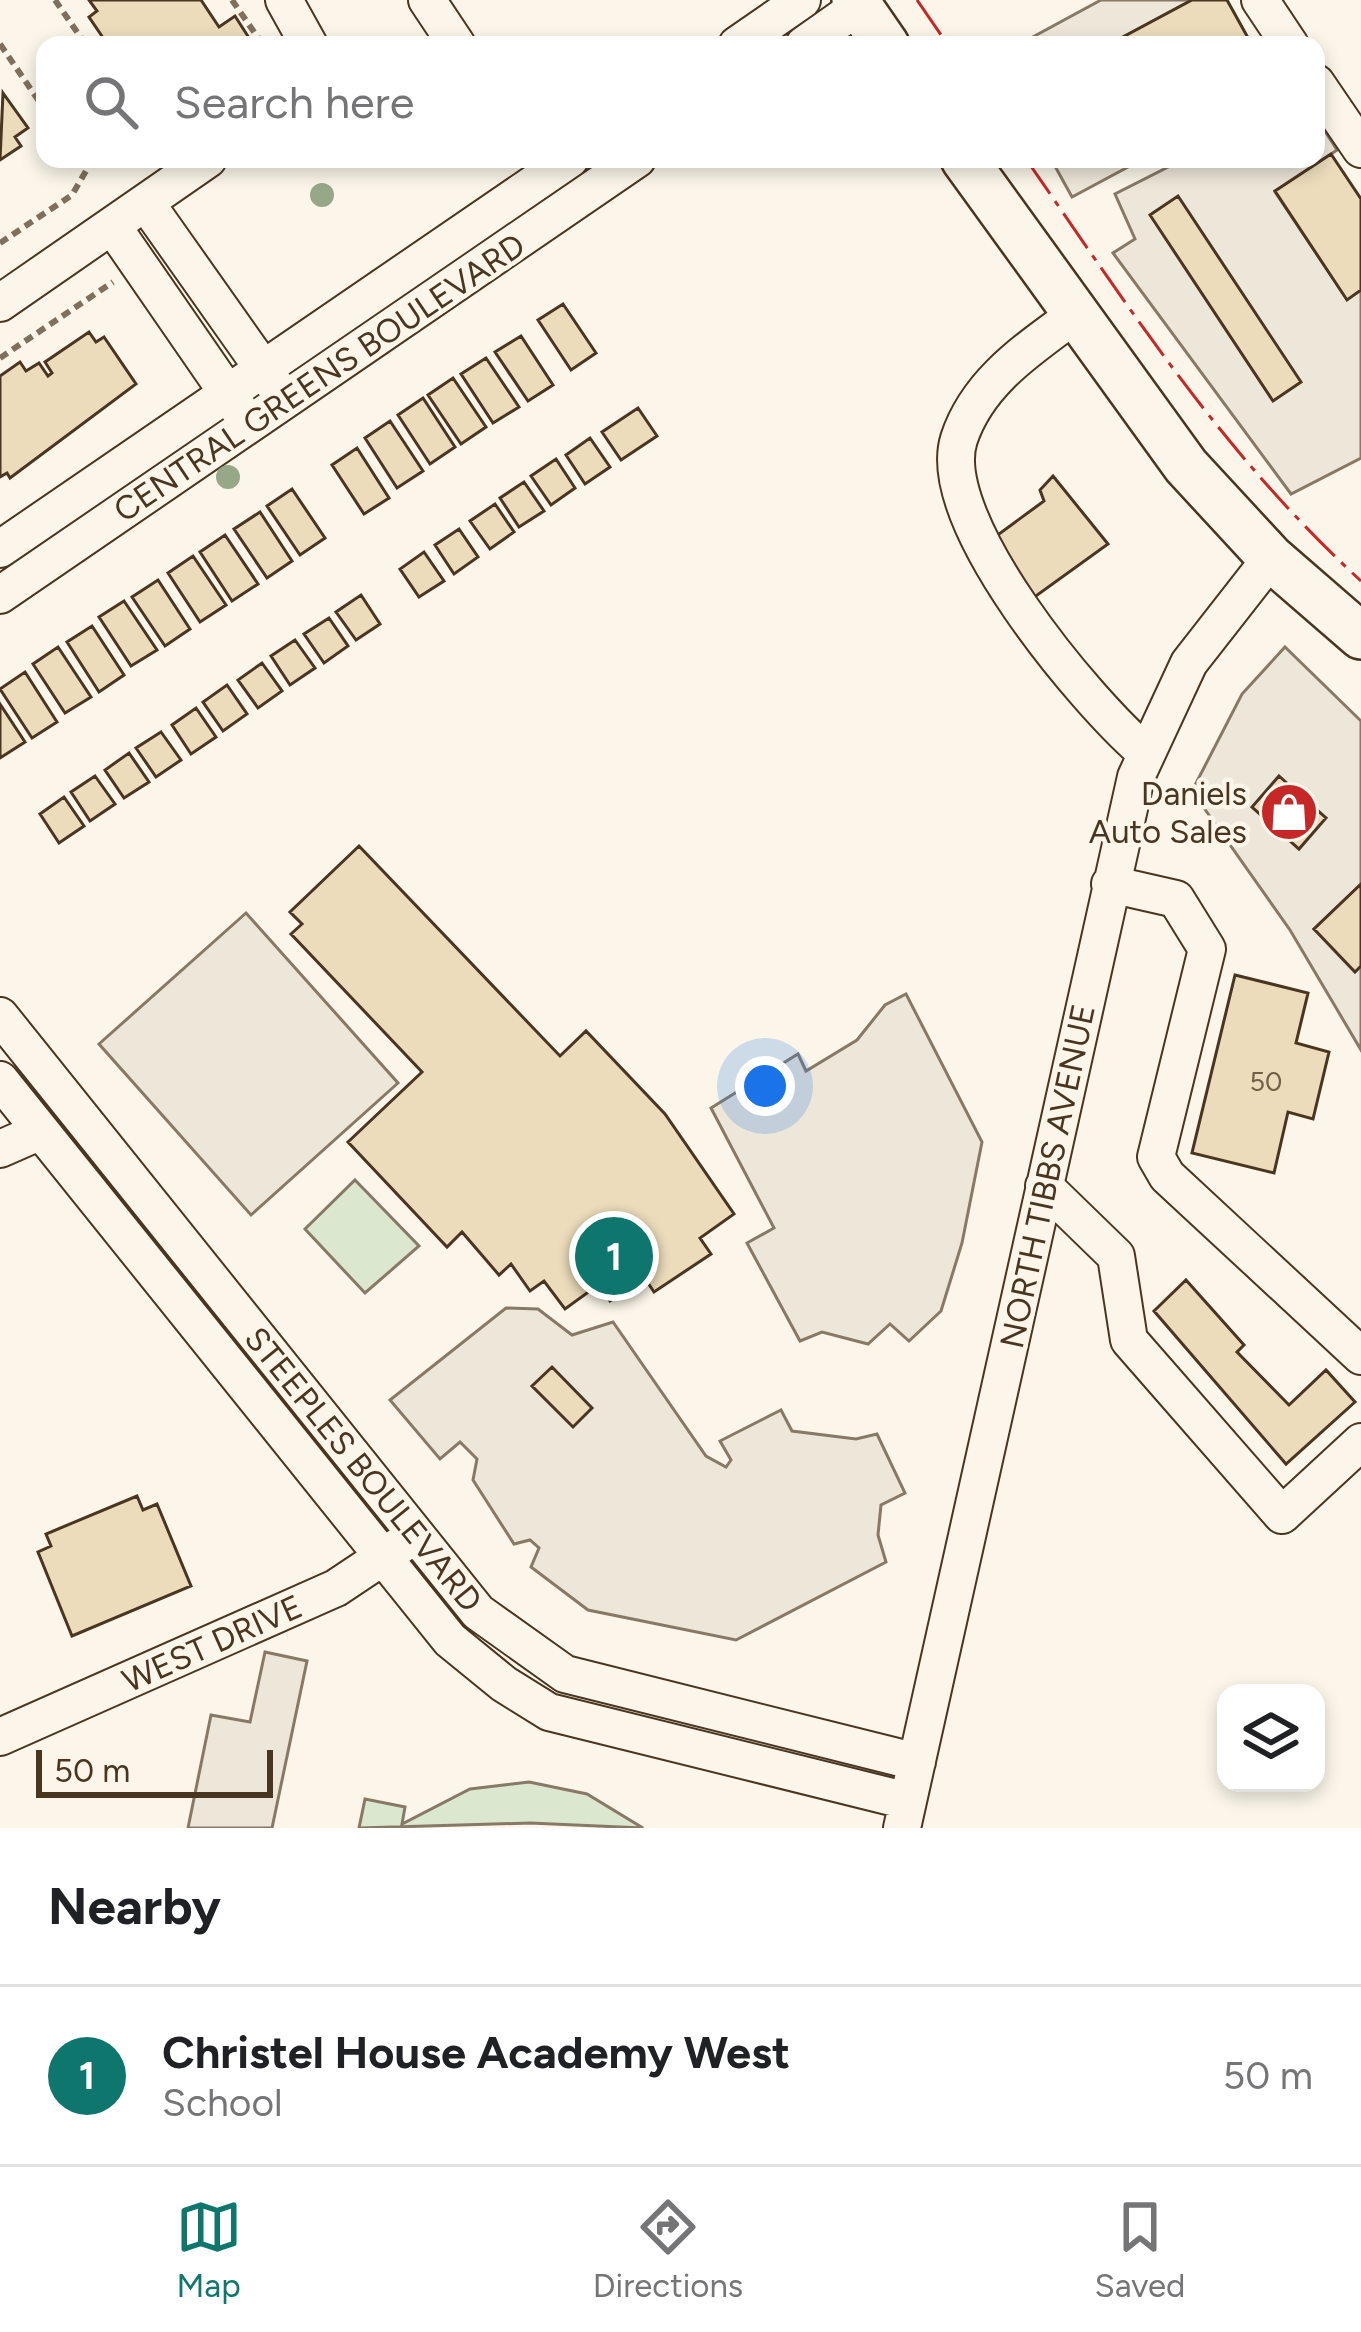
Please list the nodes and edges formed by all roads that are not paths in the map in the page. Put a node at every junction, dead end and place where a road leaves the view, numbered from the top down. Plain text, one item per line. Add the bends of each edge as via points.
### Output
1 (284, 0) edge
2 (427, 0) edge
3 (802, 0) edge
4 (1260, 0) edge
5 (857, 3) edge
6 (306, 36) edge
7 (451, 36) edge
8 (749, 36) edge
9 (815, 36) edge
10 (880, 36) edge
11 (1284, 36) edge
12 (1325, 96) edge
13 (1361, 149) edge
14 (195, 168) edge
15 (545, 168) edge
16 (624, 168) edge
17 (971, 168) edge
18 (146, 203) junction
19 (112, 226) junction
20 (0, 303) edge
21 (1076, 314) junction
22 (263, 370) junction
23 (228, 393) junction
24 (285, 400) junction
25 (249, 424) junction
26 (0, 549) edge
27 (1271, 558) junction
28 (0, 595) edge
29 (1361, 636) edge
30 (1146, 753) junction
31 (1110, 884) junction
32 (0, 1016) edge
33 (0, 1080) edge
34 (41, 1131) junction
35 (0, 1149) edge
36 (1044, 1186) junction
37 (1361, 1356) edge
38 (1361, 1442) edge
39 (415, 1534) junction
40 (383, 1558) junction
41 (0, 1736) edge
42 (917, 1762) junction
43 (905, 1815) edge

1 - 6 street
2 - 7 street
3 - 8 street
4 - 11 street
5 - 9 street
5 - 10 main road
12 - 13 street
14 - 18 street
15 - 22 street, CENTRAL GREENS BOULEVARD
16 - 24 street, CENTRAL GREENS BOULEVARD
17 - 21 main road
18 - 19 street
18 - 22 street
19 - 20 street
19 - 23 street
21 - 27 main road via 1186,466
21 - 30 street via 978,398 958,443 956,488 1001,577 1097,708
22 - 23 street, CENTRAL GREENS BOULEVARD
22 - 24 street
23 - 25 street
23 - 26 street, CENTRAL GREENS BOULEVARD
24 - 25 street, CENTRAL GREENS BOULEVARD
25 - 28 street, CENTRAL GREENS BOULEVARD
27 - 29 main road
27 - 30 street, NORTH TIBBS AVENUE via 1189,663
30 - 31 street, NORTH TIBBS AVENUE
31 - 36 street, NORTH TIBBS AVENUE
31 - 37 street via 1176,898 1207,950 1156,1157
32 - 39 street, STEEPLES BOULEVARD
33 - 34 street, STEEPLES BOULEVARD
34 - 35 street
34 - 40 street, STEEPLES BOULEVARD
36 - 38 street via 1116,1256 1129,1340 1282,1515
36 - 42 street, NORTH TIBBS AVENUE
39 - 40 street, WEST DRIVE
39 - 42 street, STEEPLES BOULEVARD via 478,1612 565,1675
40 - 41 street, WEST DRIVE via 336,1588
40 - 43 street, STEEPLES BOULEVARD via 451,1640 549,1712
42 - 43 street, NORTH TIBBS AVENUE

